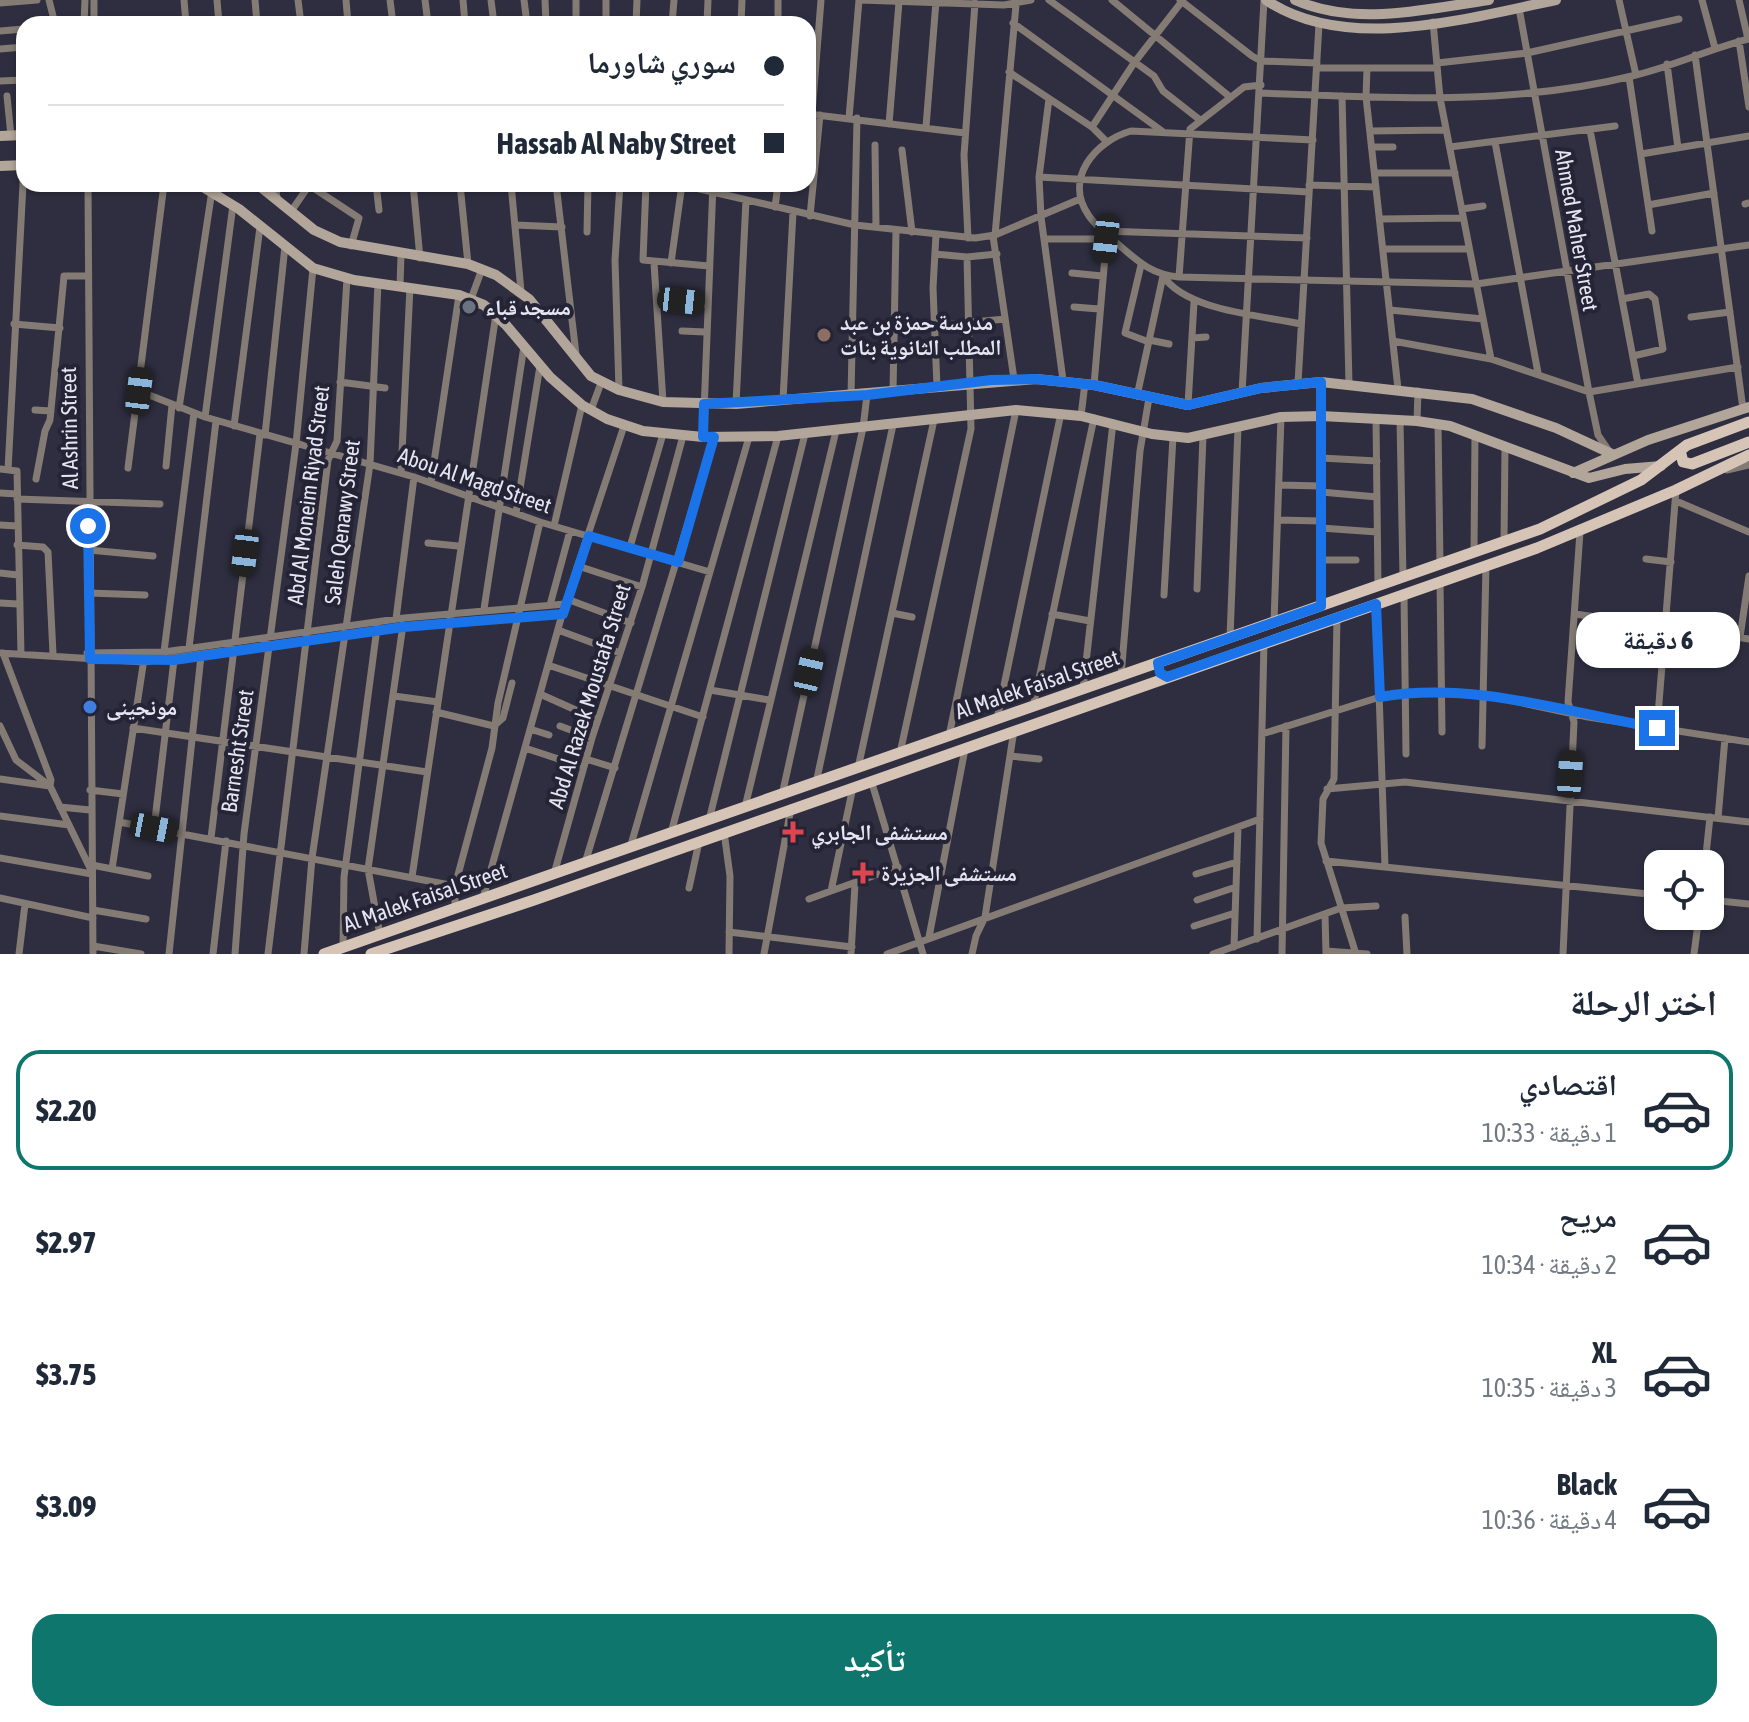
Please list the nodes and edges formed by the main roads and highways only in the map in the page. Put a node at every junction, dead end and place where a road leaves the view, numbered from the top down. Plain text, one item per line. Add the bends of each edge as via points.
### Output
1 (1749, 422) edge
2 (1749, 442) edge
3 (1680, 450) junction
4 (1749, 455) edge
5 (1158, 663) junction
6 (1135, 671) junction
7 (1167, 677) junction
8 (1142, 685) junction
9 (529, 882) junction
10 (503, 891) junction
11 (534, 900) junction
12 (506, 910) junction
13 (324, 954) edge
14 (371, 954) edge

1 - 3 main road, Al Malek Faisal Street
2 - 3 main road via 1689,465 1681,460
3 - 5 main road, Al Malek Faisal Street via 1594,505 1504,542
4 - 7 main road, Al Malek Faisal Street via 1676,495 1580,532
5 - 6 main road, Al Malek Faisal Street
5 - 7 main road
6 - 8 main road via 1143,676
6 - 9 main road, Al Malek Faisal Street
7 - 8 main road, Al Malek Faisal Street
8 - 11 main road, Al Malek Faisal Street
9 - 10 main road, Al Malek Faisal Street
9 - 11 main road
10 - 12 main road via 509,901
10 - 13 main road, Al Malek Faisal Street
11 - 12 main road, Al Malek Faisal Street
12 - 14 main road, Al Malek Faisal Street

